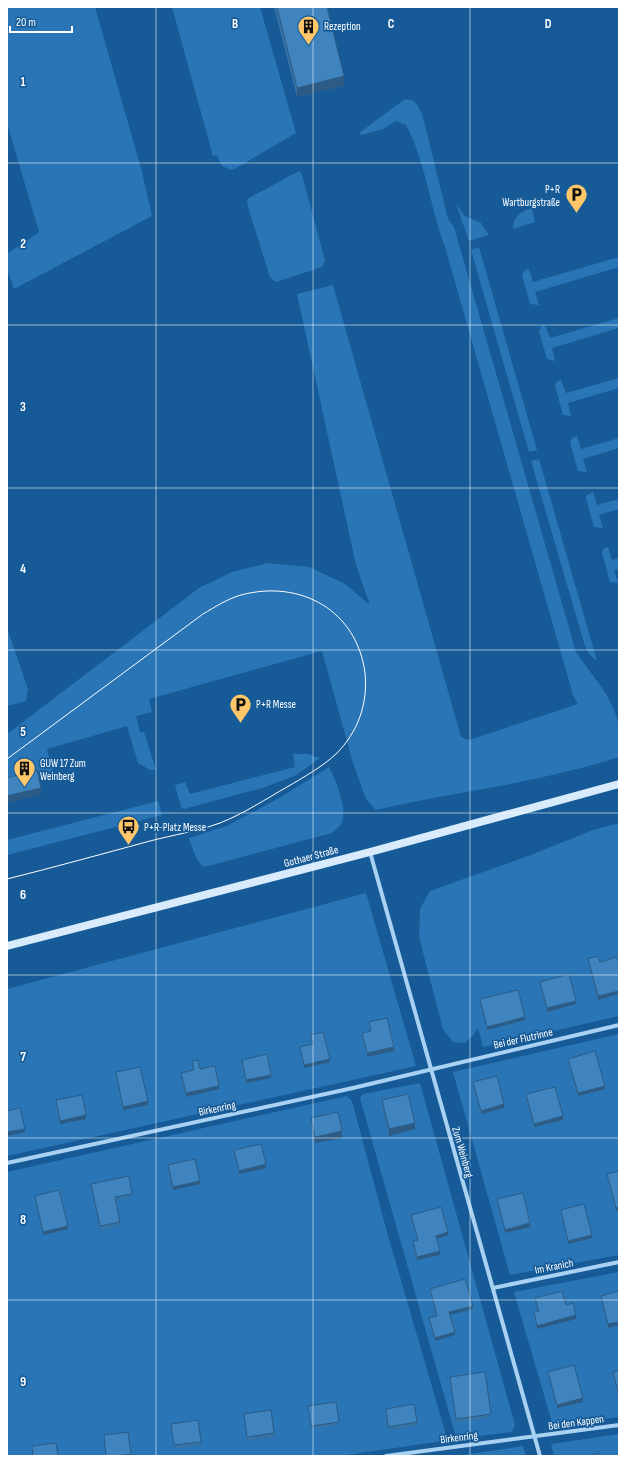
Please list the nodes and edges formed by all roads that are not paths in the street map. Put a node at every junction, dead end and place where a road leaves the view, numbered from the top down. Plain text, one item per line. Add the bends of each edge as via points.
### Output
1 (619, 784) edge
2 (370, 852) junction
3 (7, 946) edge
4 (619, 1025) edge
5 (430, 1069) junction
6 (7, 1163) edge
7 (619, 1262) edge
8 (493, 1288) junction
9 (619, 1425) edge
10 (535, 1437) junction
11 (386, 1456) edge
12 (540, 1456) edge

1 - 2 main road, Gothaer Straße
2 - 3 main road, Gothaer Straße
2 - 5 street, Zum Weinberg
4 - 5 street, Bei der Flutrinne
5 - 6 street, Birkenring
5 - 8 street, Zum Weinberg
7 - 8 street, Im Kranich
8 - 10 street, Zum Weinberg
9 - 10 street, Bei den Kappen
10 - 11 street, Birkenring
10 - 12 street, Zum Weinberg

